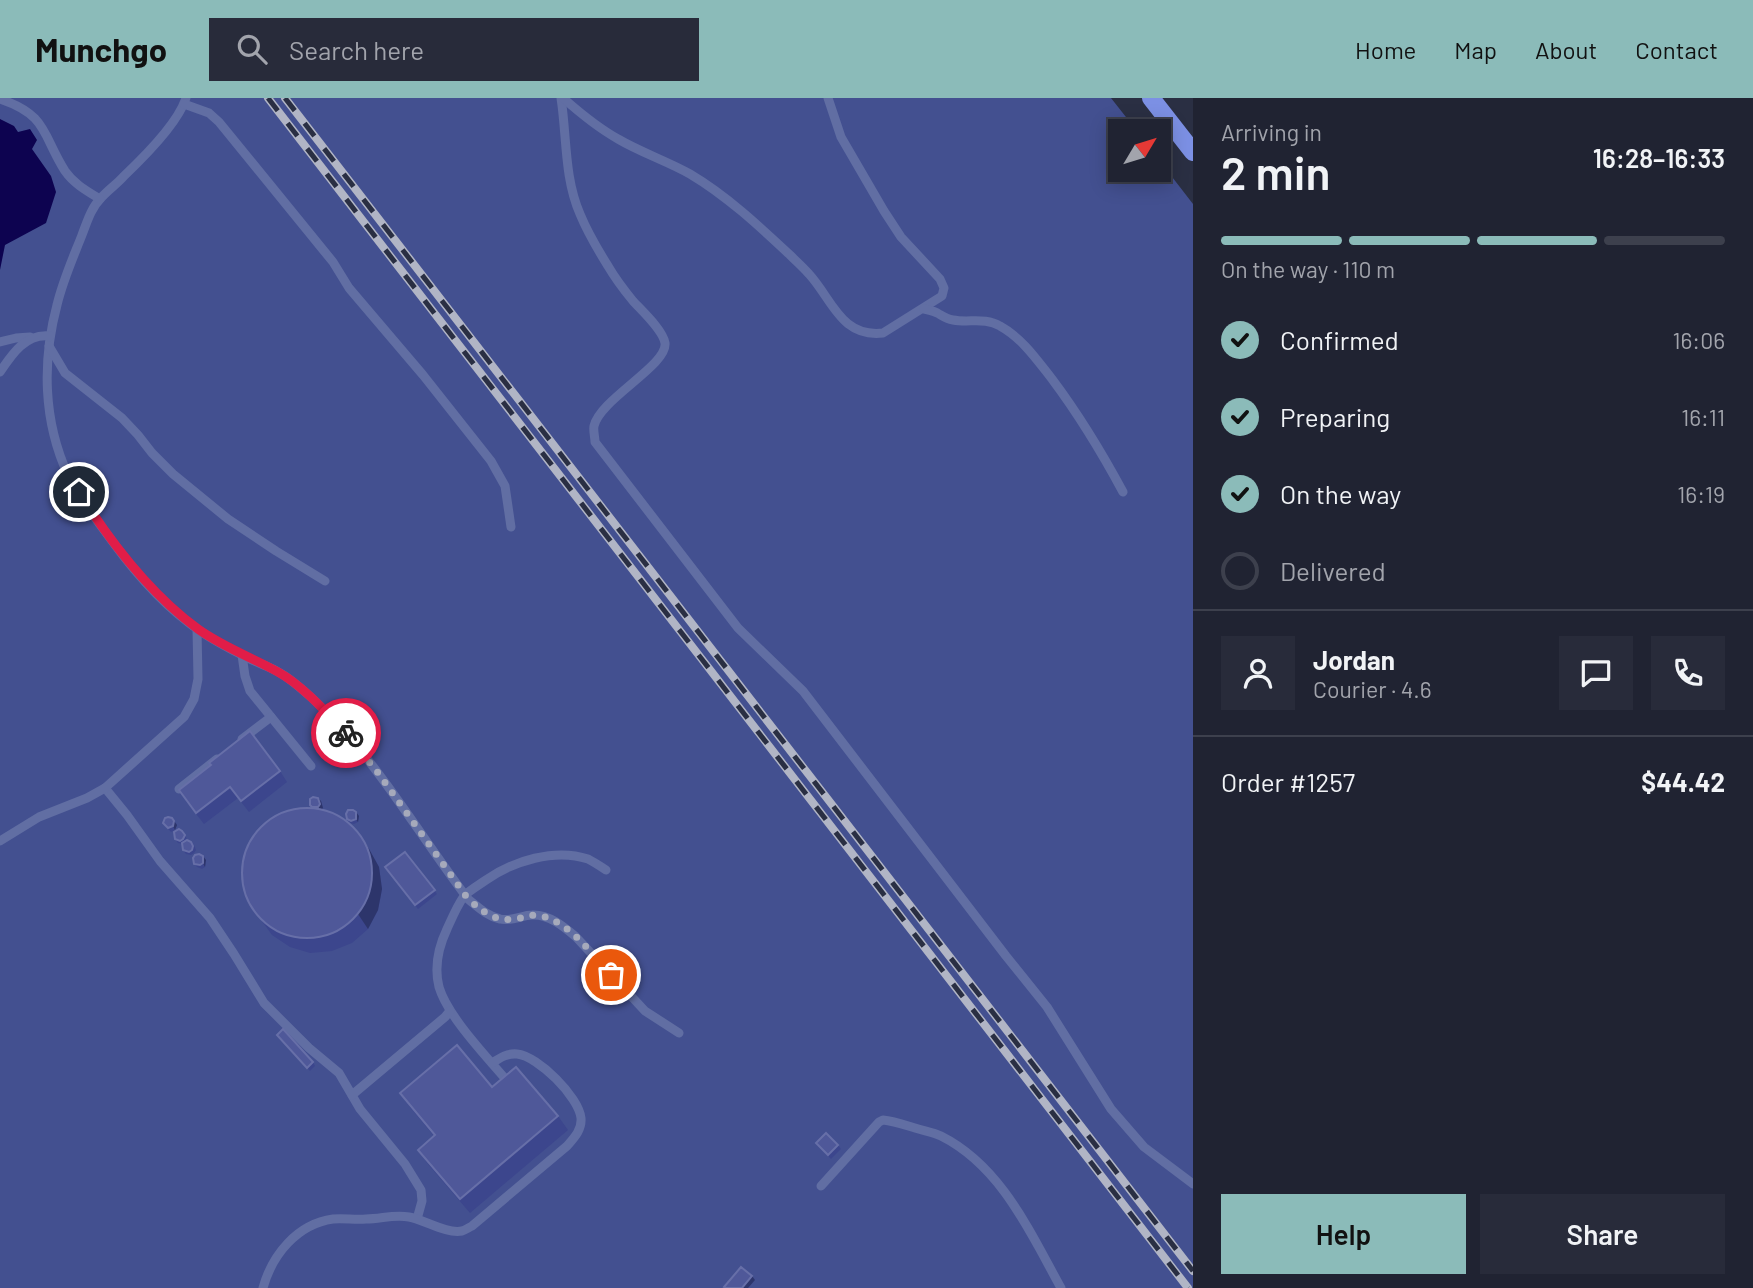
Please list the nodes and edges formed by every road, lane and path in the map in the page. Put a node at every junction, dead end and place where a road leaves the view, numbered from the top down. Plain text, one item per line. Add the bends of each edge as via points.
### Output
1 (562, 98) edge
2 (828, 98) edge
3 (1152, 98) edge
4 (0, 99) edge
5 (185, 101) edge
6 (1193, 152) edge
7 (100, 199) junction
8 (924, 309) junction
9 (32, 337) junction
10 (50, 341) junction
11 (0, 342) edge
12 (0, 372) edge
13 (1123, 492) dead end
14 (511, 527) dead end
15 (324, 581) dead end
16 (197, 629) junction
17 (242, 655) junction
18 (271, 717) junction
19 (230, 749) edge
20 (220, 757) edge
21 (311, 766) dead end
22 (105, 788) junction
23 (179, 789) edge
24 (0, 841) edge
25 (607, 870) dead end
26 (465, 895) junction
27 (450, 1011) junction
28 (678, 1033) dead end
29 (492, 1063) junction
30 (508, 1082) edge
31 (352, 1095) junction
32 (1193, 1184) edge
33 (821, 1186) dead end
34 (417, 1220) junction
35 (263, 1288) edge
36 (1060, 1288) edge

1 - 8 lane via 620,140 718,192 810,274 853,328 883,333
1 - 32 lane via 568,177 580,214 607,265 664,336 666,346 597,417 595,442 738,628 803,691 1047,1007 1111,1109 1144,1147
2 - 8 lane via 841,137 884,211 940,279 942,296
3 - 6 main road
4 - 7 lane via 30,113 66,171 81,188
5 - 7 lane via 155,144
5 - 14 lane via 219,122 491,461 505,486
7 - 10 lane via 66,273
8 - 13 lane via 955,321 998,324 1016,337 1072,405
9 - 10 lane via 42,335
9 - 11 lane
9 - 12 lane
10 - 15 lane via 65,373 122,418 173,474 228,519
10 - 16 lane via 47,397 68,476 123,556
16 - 17 lane
16 - 22 lane via 198,679 184,717
17 - 18 lane via 250,691
17 - 26 lane via 280,673 345,732
18 - 19 lane
18 - 21 lane
20 - 23 lane
22 - 24 lane via 39,817
22 - 31 lane via 210,918 264,1003 339,1073
25 - 26 lane via 572,856 543,857 522,861
26 - 27 lane via 439,946 438,978
26 - 28 lane via 486,914 503,920 544,916 563,926 645,1011
27 - 29 lane
27 - 31 lane
29 - 30 lane
29 - 34 lane via 519,1054 547,1071 578,1107 578,1132 472,1226 461,1231
31 - 34 lane via 421,1190
33 - 36 lane via 878,1122 938,1135 971,1155 1005,1193
34 - 35 lane via 394,1215 332,1219 311,1226 292,1237

